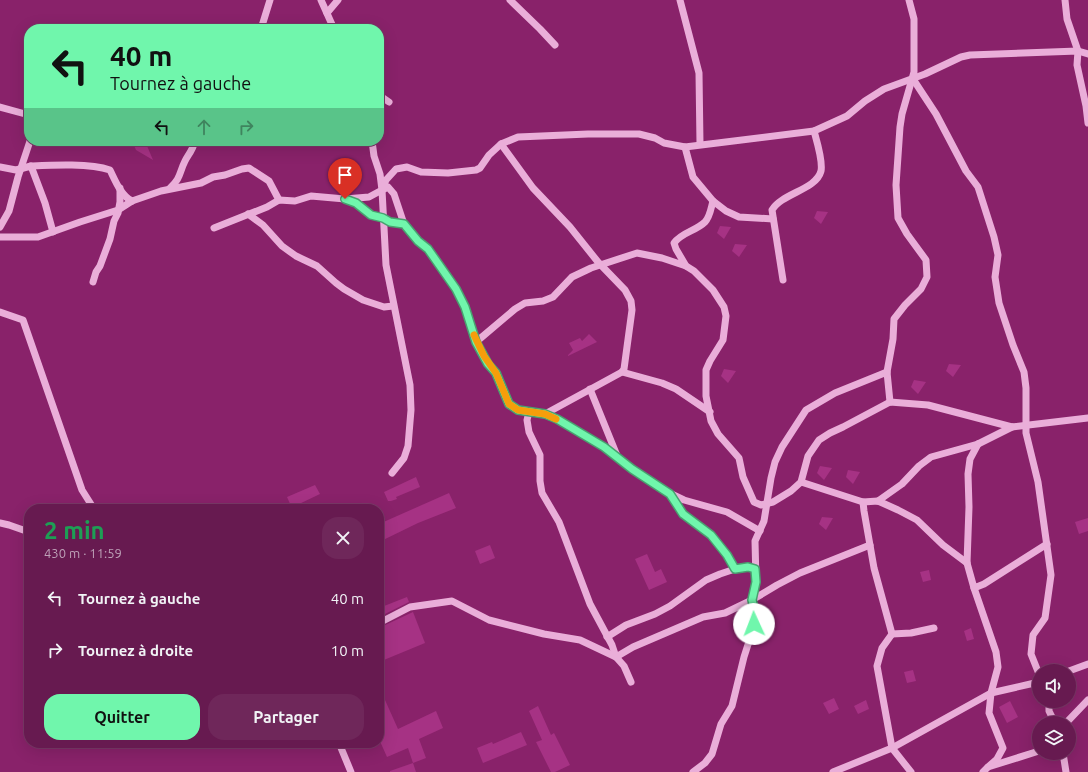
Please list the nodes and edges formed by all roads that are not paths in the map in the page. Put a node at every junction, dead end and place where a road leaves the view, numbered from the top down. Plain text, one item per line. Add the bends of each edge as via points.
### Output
1 (270, 0) edge
2 (322, 0) edge
3 (338, 0) edge
4 (510, 0) edge
5 (680, 0) edge
6 (909, 0) edge
7 (1065, 0) edge
8 (326, 13) junction
9 (263, 24) edge
10 (332, 24) edge
11 (556, 45) dead end
12 (1078, 51) junction
13 (1088, 54) edge
14 (913, 79) junction
15 (384, 99) edge
16 (388, 102) dead end
17 (0, 107) edge
18 (24, 114) edge
19 (1088, 123) edge
20 (814, 131) junction
21 (502, 144) junction
22 (700, 144) junction
23 (28, 146) edge
24 (194, 146) edge
25 (373, 146) edge
26 (685, 147) junction
27 (31, 166) junction
28 (0, 167) edge
29 (21, 169) junction
30 (120, 188) junction
31 (170, 188) junction
32 (382, 190) junction
33 (345, 199) junction
34 (280, 200) junction
35 (132, 201) junction
36 (713, 202) junction
37 (118, 210) junction
38 (248, 214) junction
39 (383, 218) junction
40 (773, 219) junction
41 (404, 224) junction
42 (0, 227) edge
43 (214, 228) dead end
44 (53, 232) junction
45 (0, 237) edge
46 (602, 265) junction
47 (686, 266) junction
48 (783, 280) dead end
49 (93, 282) dead end
50 (393, 306) junction
51 (0, 312) edge
52 (476, 342) junction
53 (622, 372) junction
54 (887, 372) junction
55 (590, 388) junction
56 (890, 402) junction
57 (529, 412) junction
58 (710, 412) junction
59 (545, 414) junction
60 (1088, 418) edge
61 (1025, 426) junction
62 (1012, 427) junction
63 (978, 444) junction
64 (618, 458) junction
65 (392, 473) dead end
66 (801, 482) junction
67 (670, 494) junction
68 (863, 502) junction
69 (878, 502) junction
70 (91, 504) edge
71 (768, 504) junction
72 (0, 523) edge
73 (24, 530) edge
74 (760, 531) junction
75 (1047, 544) junction
76 (870, 546) junction
77 (967, 563) junction
78 (735, 569) junction
79 (755, 569) junction
80 (974, 588) junction
81 (752, 600) junction
82 (384, 620) edge
83 (934, 628) dead end
84 (892, 634) junction
85 (607, 637) junction
86 (616, 657) junction
87 (1035, 664) edge
88 (1088, 664) edge
89 (1076, 668) edge
90 (631, 682) dead end
91 (1032, 684) edge
92 (991, 693) junction
93 (1088, 700) edge
94 (1073, 716) edge
95 (340, 748) edge
96 (892, 748) junction
97 (1032, 753) edge
98 (1064, 760) edge
99 (985, 770) edge
100 (351, 772) edge
101 (693, 772) edge
102 (833, 772) edge
103 (911, 772) edge
104 (1066, 772) edge

1 - 9 street
2 - 8 street
3 - 8 street
4 - 11 street
5 - 22 street via 699,73
6 - 14 street via 915,30
7 - 12 street via 1067,20
8 - 10 street
12 - 13 street
12 - 14 street via 970,55
12 - 19 street via 1077,65
14 - 20 street via 884,89 847,116
14 - 54 street via 900,127 896,185 898,218 926,260 927,277 921,289 894,319
14 - 61 street via 936,114 983,199 998,255 995,277 999,303 1024,372
15 - 16 street
17 - 18 street
20 - 22 street
20 - 40 street via 821,171 812,184 779,200 772,210
21 - 26 street via 518,137 639,134
21 - 32 street via 476,170 442,173 421,172 407,167 396,169 386,180
21 - 46 street via 533,188
22 - 26 street
23 - 29 street
24 - 31 street via 180,176
25 - 32 street
26 - 36 street via 693,177
27 - 29 street
27 - 30 street via 101,167 110,170
27 - 44 street
28 - 29 street
29 - 42 street via 9,211
30 - 35 street via 128,200
30 - 37 street
31 - 34 street via 201,183 213,177 249,168 269,180
31 - 35 street
32 - 33 street via 368,197
32 - 39 street
32 - 41 street via 388,187 394,194
33 - 34 street via 311,196 295,201
33 - 39 street via 356,203 371,215
34 - 38 street
35 - 37 street
36 - 40 street via 739,217
36 - 47 street via 705,222 678,237 674,243
37 - 44 street
37 - 49 street via 107,248
38 - 43 street
38 - 50 street via 263,225 282,246 317,266 350,292 363,300 384,307
39 - 41 street
39 - 50 street via 386,266
40 - 48 street
41 - 52 street via 428,249 452,283 463,303
44 - 45 street via 38,237
46 - 47 street via 637,253
46 - 52 street via 572,277 553,297 544,301 525,303 515,309
46 - 53 street via 625,290 631,301 632,310
47 - 58 street via 713,290 726,316 724,340 706,370 706,396
50 - 65 street via 410,385 411,410 408,446 404,458
51 - 70 street via 23,320 82,490
52 - 57 street via 496,373 509,404 518,410
53 - 55 street
53 - 58 street via 676,389
54 - 56 street
54 - 71 street via 835,393 806,410 775,462
55 - 59 street
55 - 64 street
56 - 62 street via 928,404
56 - 66 street via 820,440 808,456
57 - 59 street
57 - 85 street via 528,432 540,455 542,493 559,522 590,604
58 - 71 street via 711,421 718,434 739,458 743,477 754,502
59 - 64 street via 604,447
60 - 61 street
61 - 62 street
61 - 75 street via 1038,482
62 - 63 street
63 - 69 street via 931,457
63 - 77 street via 970,459 968,474
64 - 67 street
66 - 68 street
66 - 71 street via 791,492
67 - 74 street via 726,512
67 - 78 street via 683,514 711,535
68 - 69 street
68 - 76 street
69 - 77 street via 917,520 943,545
71 - 74 street
72 - 73 street
74 - 79 street via 755,541
75 - 80 street
75 - 87 street via 1051,575 1045,618 1033,635 1031,654
76 - 81 street via 800,573
76 - 84 street
77 - 80 street
78 - 79 street
78 - 85 street via 706,580 670,606
79 - 81 street via 756,582
80 - 92 street via 996,652 998,667
81 - 86 street via 725,613 703,617
81 - 101 street via 756,616 732,706 721,724 712,754 706,763
82 - 86 street via 410,607 452,601 489,620 580,640
83 - 84 street
84 - 96 street via 882,648 877,666
85 - 86 street
86 - 90 street via 624,666
88 - 89 street
91 - 92 street
92 - 96 street
92 - 99 street via 989,712 1003,748 997,759
93 - 94 street
95 - 100 street
96 - 102 street
96 - 103 street
97 - 99 street
98 - 104 street

